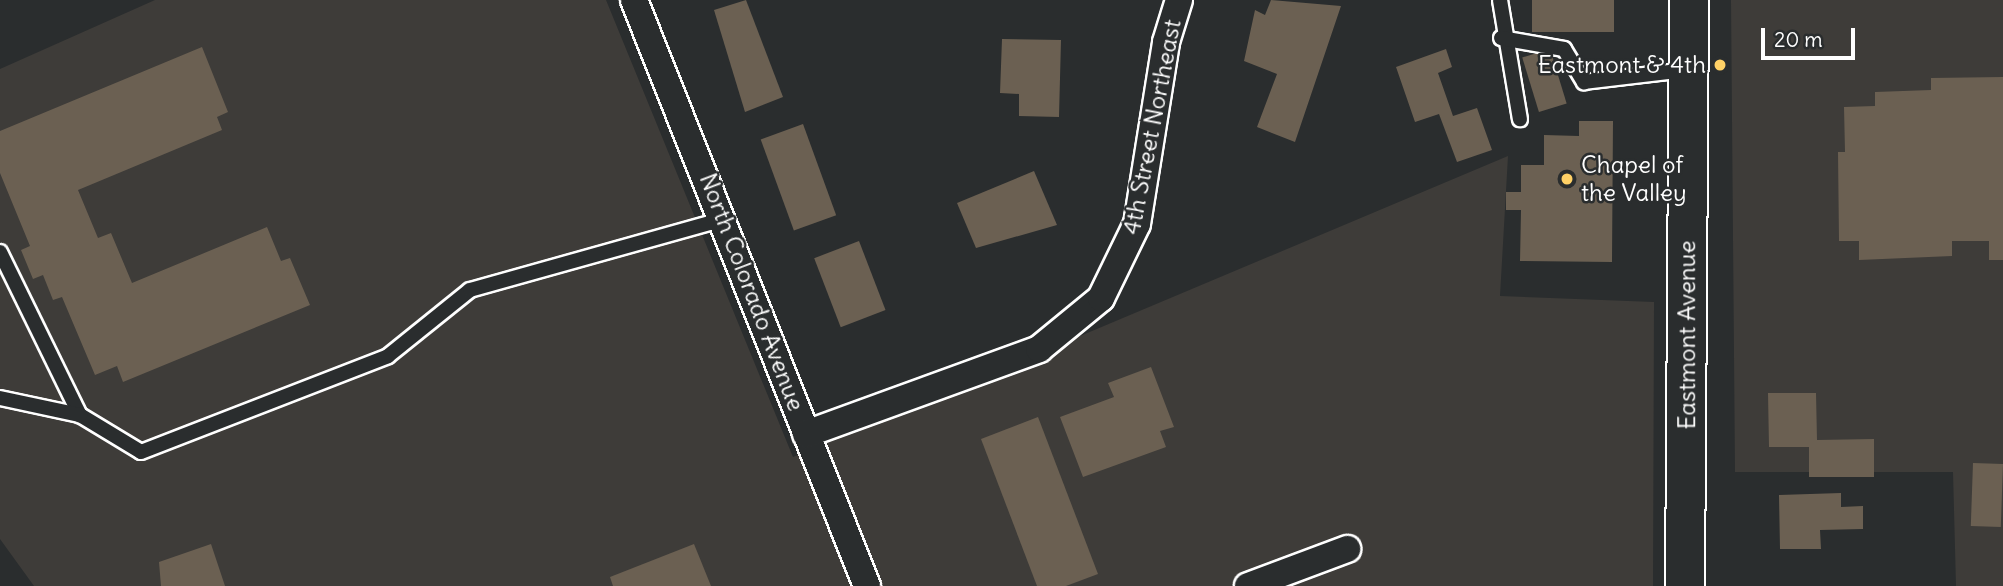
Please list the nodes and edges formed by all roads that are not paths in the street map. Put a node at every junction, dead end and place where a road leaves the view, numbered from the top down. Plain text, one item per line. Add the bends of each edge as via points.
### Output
1 (634, 0) edge
2 (1180, 0) edge
3 (1500, 0) edge
4 (1689, 0) edge
5 (1501, 38) junction
6 (1688, 69) junction
7 (1520, 120) dead end
8 (725, 219) junction
9 (0, 251) edge
10 (0, 398) edge
11 (80, 415) junction
12 (807, 435) junction
13 (1347, 549) dead end
14 (867, 586) edge
15 (1248, 586) edge
16 (1685, 586) edge

1 - 8 street, North Colorado Avenue
2 - 12 street, 4th Street Northeast via 1166,42 1137,224 1101,298 1039,349
3 - 5 lane
4 - 6 main road, Eastmont Avenue
5 - 6 lane via 1564,49 1584,82
5 - 7 lane
6 - 16 main road, Eastmont Avenue
8 - 11 lane via 470,290 388,356 141,452
8 - 12 street, North Colorado Avenue
9 - 11 lane
10 - 11 lane
12 - 14 street, North Colorado Avenue
13 - 15 street

